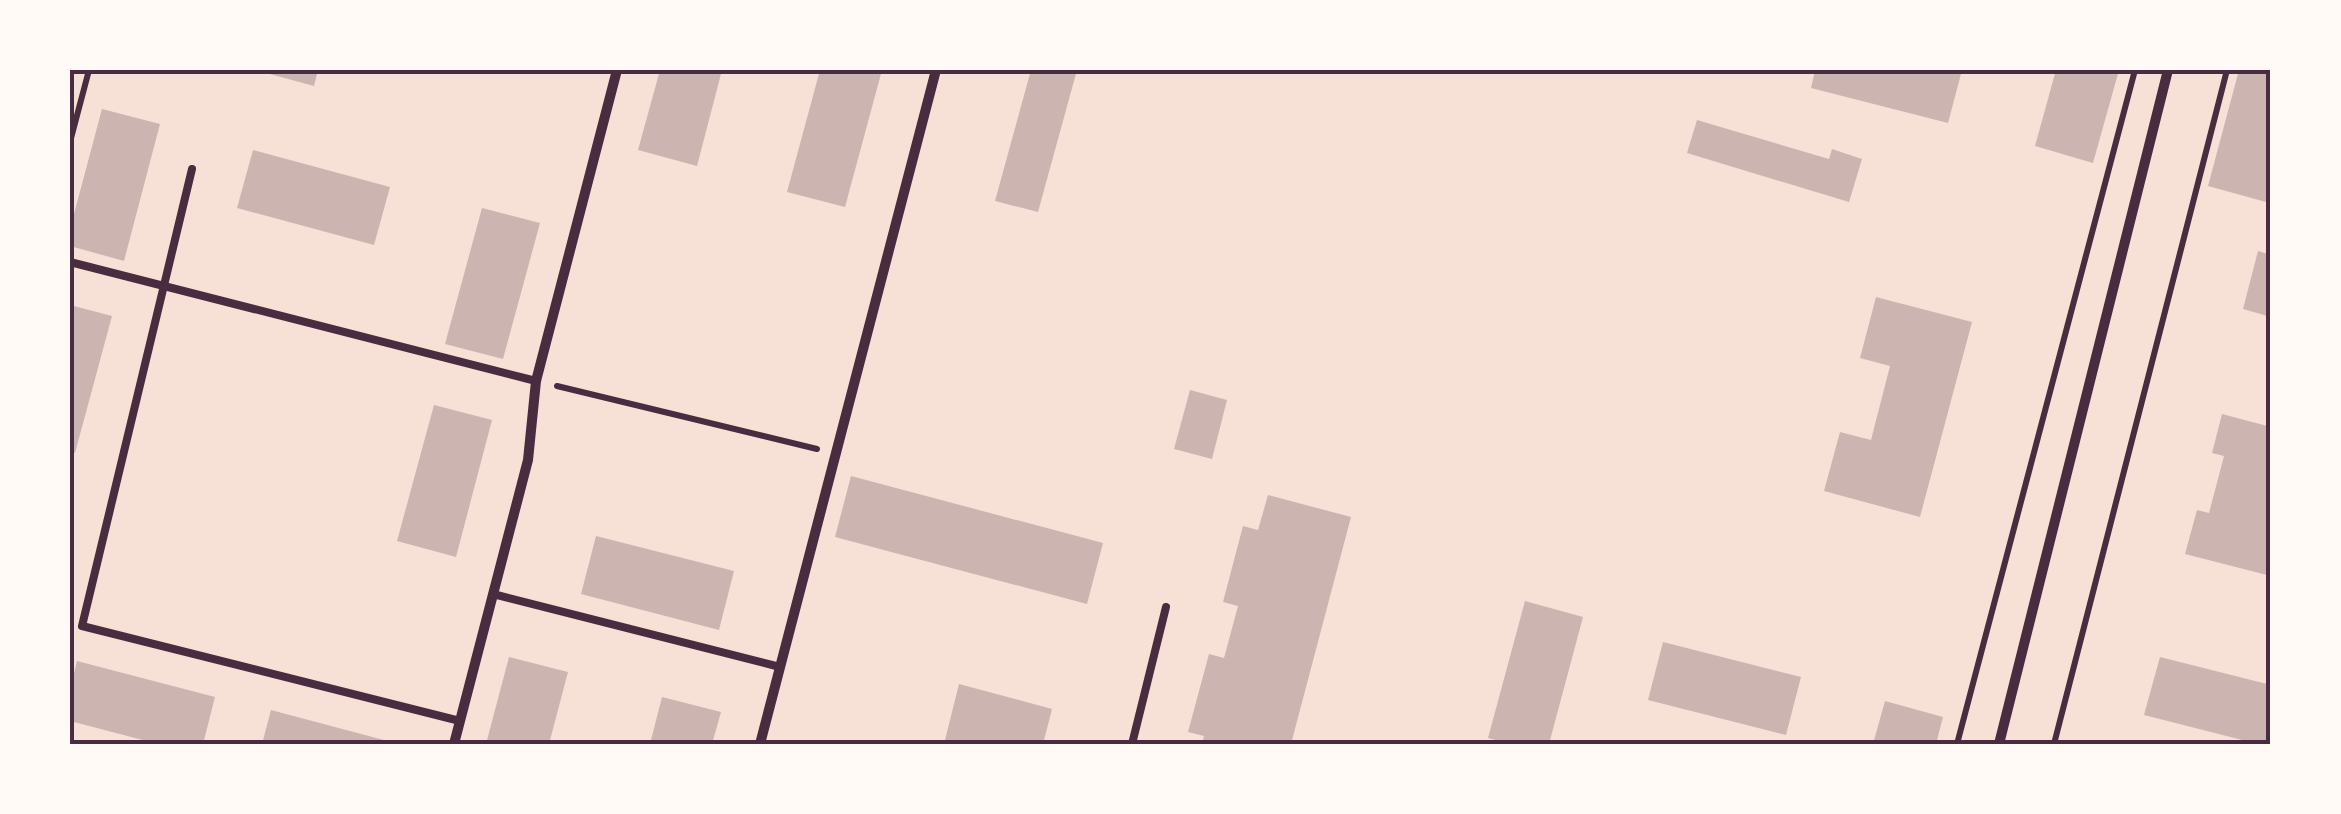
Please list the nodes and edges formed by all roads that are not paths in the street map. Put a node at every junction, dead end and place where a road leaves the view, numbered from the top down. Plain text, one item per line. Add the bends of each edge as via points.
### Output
1 (618, 70) edge
2 (936, 70) edge
3 (2168, 70) edge
4 (192, 169) dead end
5 (70, 262) edge
6 (164, 284) junction
7 (536, 381) junction
8 (493, 594) junction
9 (1166, 607) dead end
10 (780, 667) junction
11 (460, 721) junction
12 (454, 744) edge
13 (760, 744) edge
14 (1132, 744) edge
15 (1999, 744) edge

1 - 7 street
2 - 10 street
3 - 15 street
4 - 6 lane
5 - 6 lane
6 - 7 lane
6 - 11 lane via 82,626
7 - 8 street via 528,460
8 - 10 lane
8 - 11 street
9 - 14 lane
10 - 13 street
11 - 12 street

